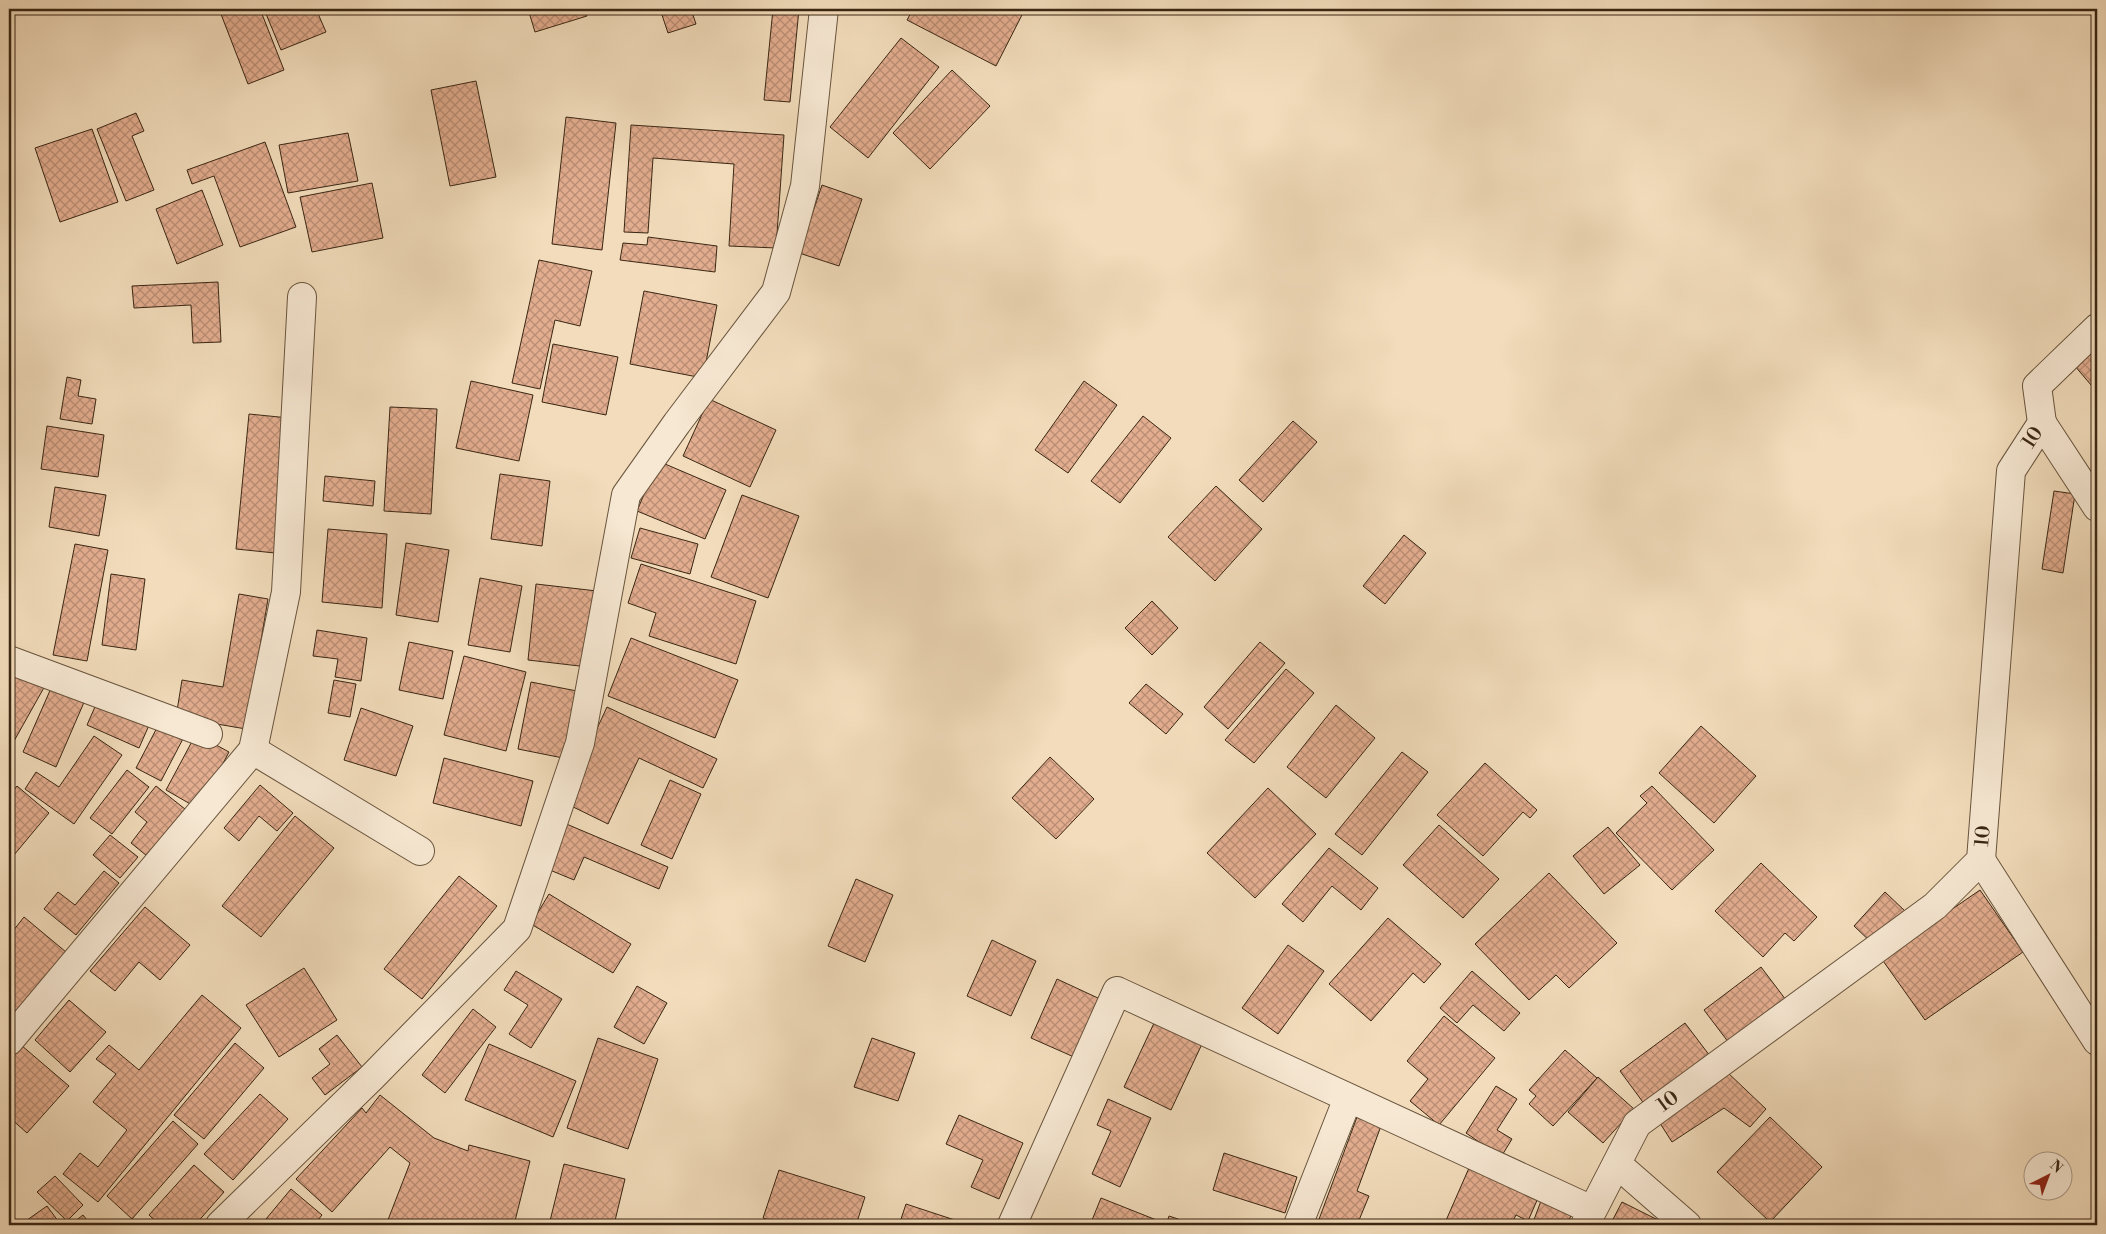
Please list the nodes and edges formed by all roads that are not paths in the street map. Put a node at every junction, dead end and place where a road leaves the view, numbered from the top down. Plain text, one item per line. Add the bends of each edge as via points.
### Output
1 (824, 9) edge
2 (302, 298) dead end
3 (2097, 328) edge
4 (2042, 422) junction
5 (2097, 507) edge
6 (9, 660) edge
7 (208, 734) dead end
8 (253, 750) junction
9 (420, 851) dead end
10 (1981, 860) junction
11 (9, 1041) edge
12 (2097, 1041) edge
13 (1348, 1098) junction
14 (1617, 1164) junction
15 (1588, 1218) edge
16 (220, 1225) edge
17 (1012, 1225) edge
18 (1298, 1225) edge
19 (1687, 1225) edge

1 - 16 street via 805,186 776,292 626,495 580,743 517,929
2 - 8 street via 286,592
3 - 4 street, 10 via 2037,386
4 - 5 street
4 - 10 street, 10 via 2011,471
6 - 7 street
8 - 9 street
8 - 11 street
10 - 12 street
10 - 14 street, 10 via 1935,906 1637,1124
13 - 15 street
13 - 17 street via 1117,991
13 - 18 street
14 - 15 street, 10
14 - 19 street

